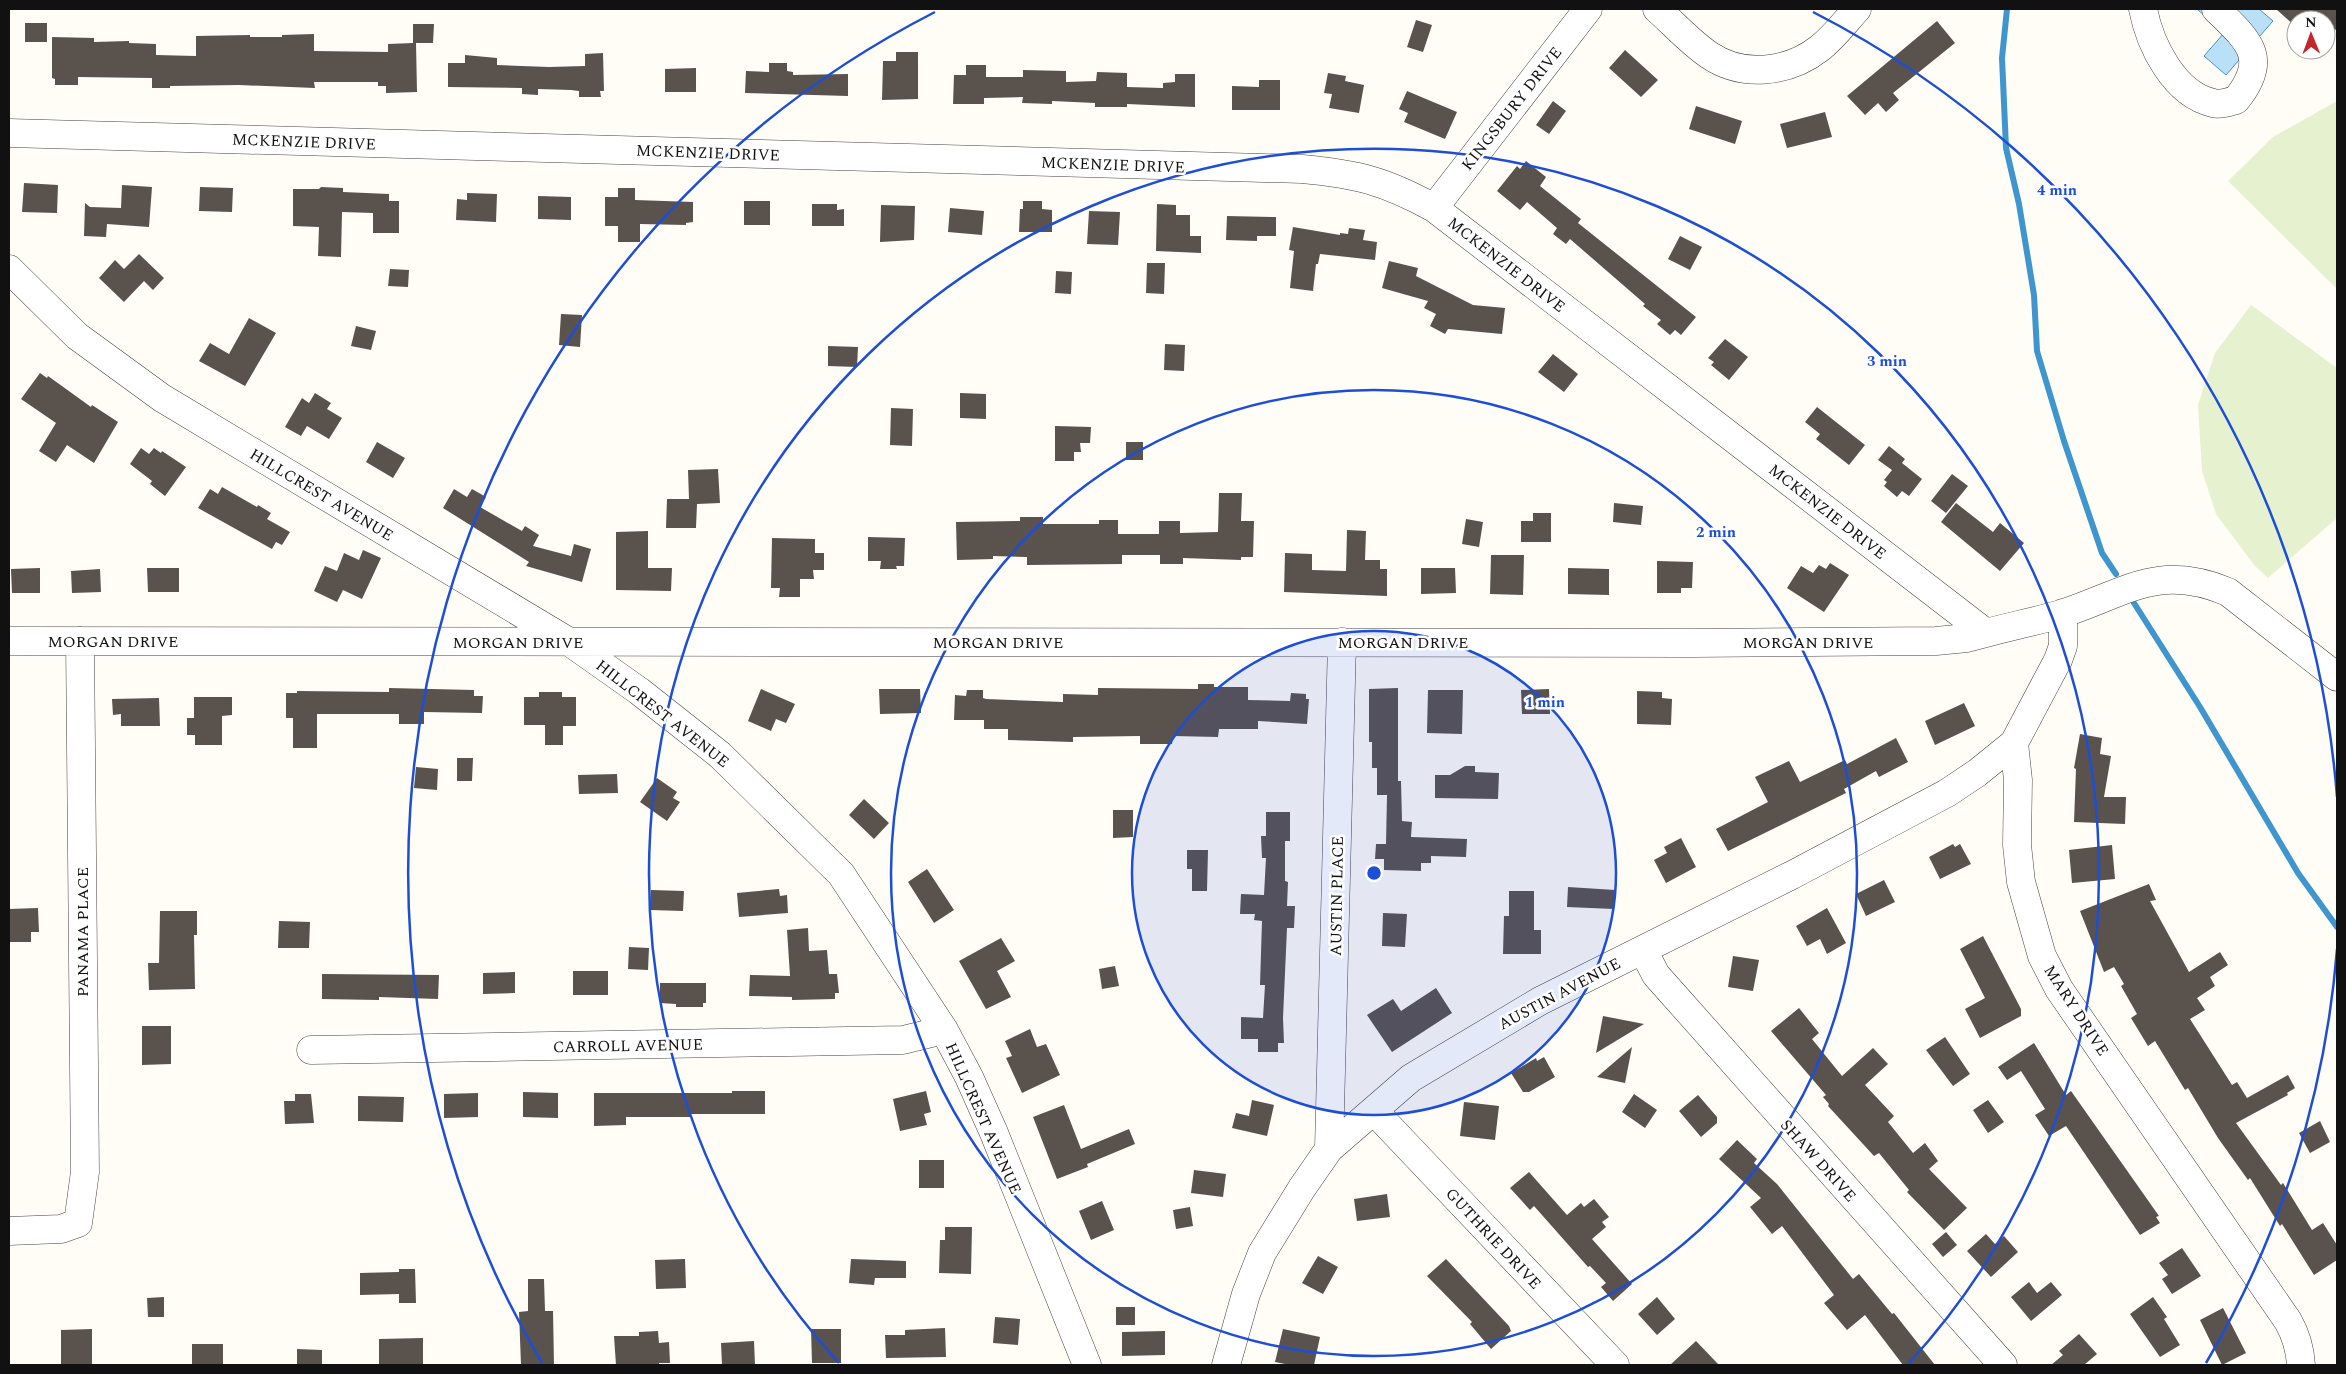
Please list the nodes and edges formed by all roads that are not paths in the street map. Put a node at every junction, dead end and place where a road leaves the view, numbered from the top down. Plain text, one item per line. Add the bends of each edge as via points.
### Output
1 (1588, 9) edge
2 (1657, 9) edge
3 (1857, 9) edge
4 (2144, 9) edge
5 (2216, 9) edge
6 (9, 133) edge
7 (1434, 208) junction
8 (9, 269) edge
9 (2064, 613) junction
10 (1986, 633) junction
11 (9, 641) edge
12 (80, 642) junction
13 (1342, 642) junction
14 (571, 643) junction
15 (2337, 677) edge
16 (2014, 743) junction
17 (1643, 950) junction
18 (944, 1030) junction
19 (311, 1050) dead end
20 (1374, 1111) junction
21 (1329, 1149) junction
22 (9, 1231) edge
23 (1086, 1365) edge
24 (1226, 1365) edge
25 (1615, 1365) edge
26 (2003, 1365) edge
27 (2301, 1365) edge

1 - 7 street, KINGSBURY DRIVE
2 - 3 street via 1708,54 1729,66 1768,70 1809,56 1822,47
4 - 5 street via 2146,22 2170,75 2194,96 2215,104 2236,100 2249,84 2255,63 2247,39
6 - 7 street, MCKENZIE DRIVE via 1302,169 1344,173 1381,182
7 - 10 street, MCKENZIE DRIVE
8 - 14 street, HILLCREST AVENUE via 77,336 162,398
9 - 10 street
9 - 15 street via 2133,585 2160,580 2208,584 2228,592
9 - 16 street via 2065,631 2058,660
10 - 13 street, MORGAN DRIVE via 1936,641
11 - 12 street, MORGAN DRIVE
12 - 14 street, MORGAN DRIVE
12 - 22 street, PANAMA PLACE via 85,1172 78,1223 61,1229
13 - 14 street, MORGAN DRIVE
13 - 21 street, AUSTIN PLACE
14 - 18 street, HILLCREST AVENUE via 720,755 841,874
16 - 17 street, AUSTIN AVENUE via 1947,793 1792,876
16 - 27 street, MARY DRIVE via 2021,882 2042,956 2059,989 2288,1321 2300,1348
17 - 20 street, AUSTIN AVENUE via 1476,1037 1411,1078
17 - 26 street, SHAW DRIVE via 1656,975
18 - 19 street, CARROLL AVENUE via 903,1040
18 - 23 street, HILLCREST AVENUE via 994,1133
20 - 21 street, AUSTIN AVENUE
20 - 25 street, GUTHRIE DRIVE
21 - 24 street, AUSTIN AVENUE via 1262,1253 1246,1294

